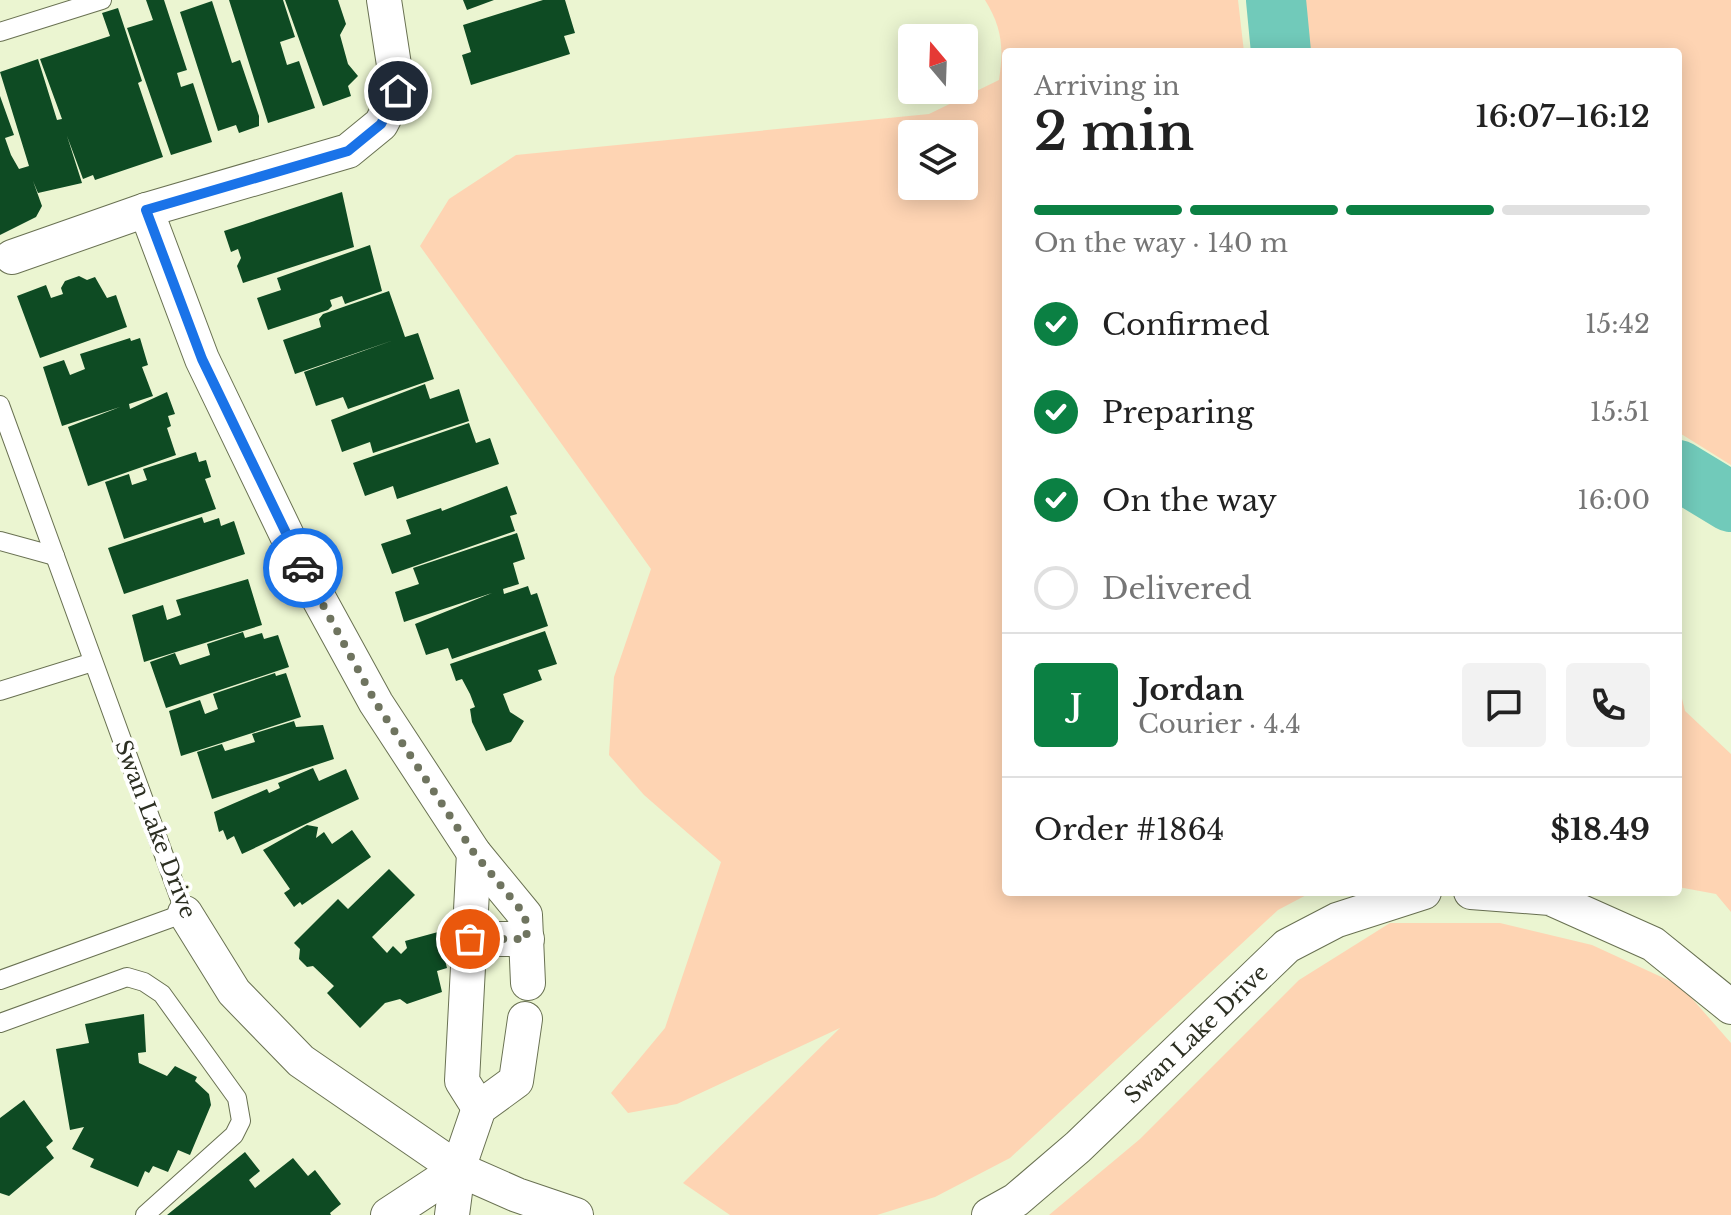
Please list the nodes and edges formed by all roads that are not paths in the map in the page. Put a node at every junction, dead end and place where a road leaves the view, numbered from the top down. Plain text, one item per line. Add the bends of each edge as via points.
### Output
1 (102, 0) edge
2 (384, 0) edge
3 (0, 32) edge
4 (146, 210) junction
5 (12, 257) dead end
6 (0, 405) edge
7 (0, 541) edge
8 (55, 556) junction
9 (93, 662) junction
10 (0, 691) edge
11 (474, 853) junction
12 (1412, 896) edge
13 (1524, 896) edge
14 (185, 913) junction
15 (470, 939) junction
16 (527, 939) junction
17 (0, 980) edge
18 (528, 983) dead end
19 (1731, 1007) edge
20 (525, 1019) dead end
21 (0, 1023) edge
22 (479, 1108) junction
23 (458, 1169) junction
24 (145, 1215) edge
25 (388, 1215) edge
26 (452, 1215) edge
27 (576, 1215) edge
28 (989, 1215) edge

1 - 3 lane
2 - 4 street via 398,91 381,124 348,151
4 - 5 street
4 - 11 street via 202,359 307,577 376,703
6 - 8 lane, Swan Lake Drive
7 - 8 lane
8 - 9 lane, Swan Lake Drive
9 - 10 lane
9 - 14 lane, Swan Lake Drive
11 - 15 street
11 - 16 street via 525,915
12 - 28 street, Swan Lake Drive via 1337,920 1287,946 1078,1147 1016,1200
13 - 19 street via 1550,898 1653,944
14 - 17 lane
14 - 23 street, Swan Lake Drive via 234,992 301,1061
15 - 16 street
15 - 22 street via 462,1081
16 - 18 street
20 - 22 street via 516,1081
21 - 24 lane via 127,977 162,994 237,1098 241,1121 234,1135
22 - 23 street
23 - 25 street
23 - 26 street
23 - 27 street, Swan Lake Drive

